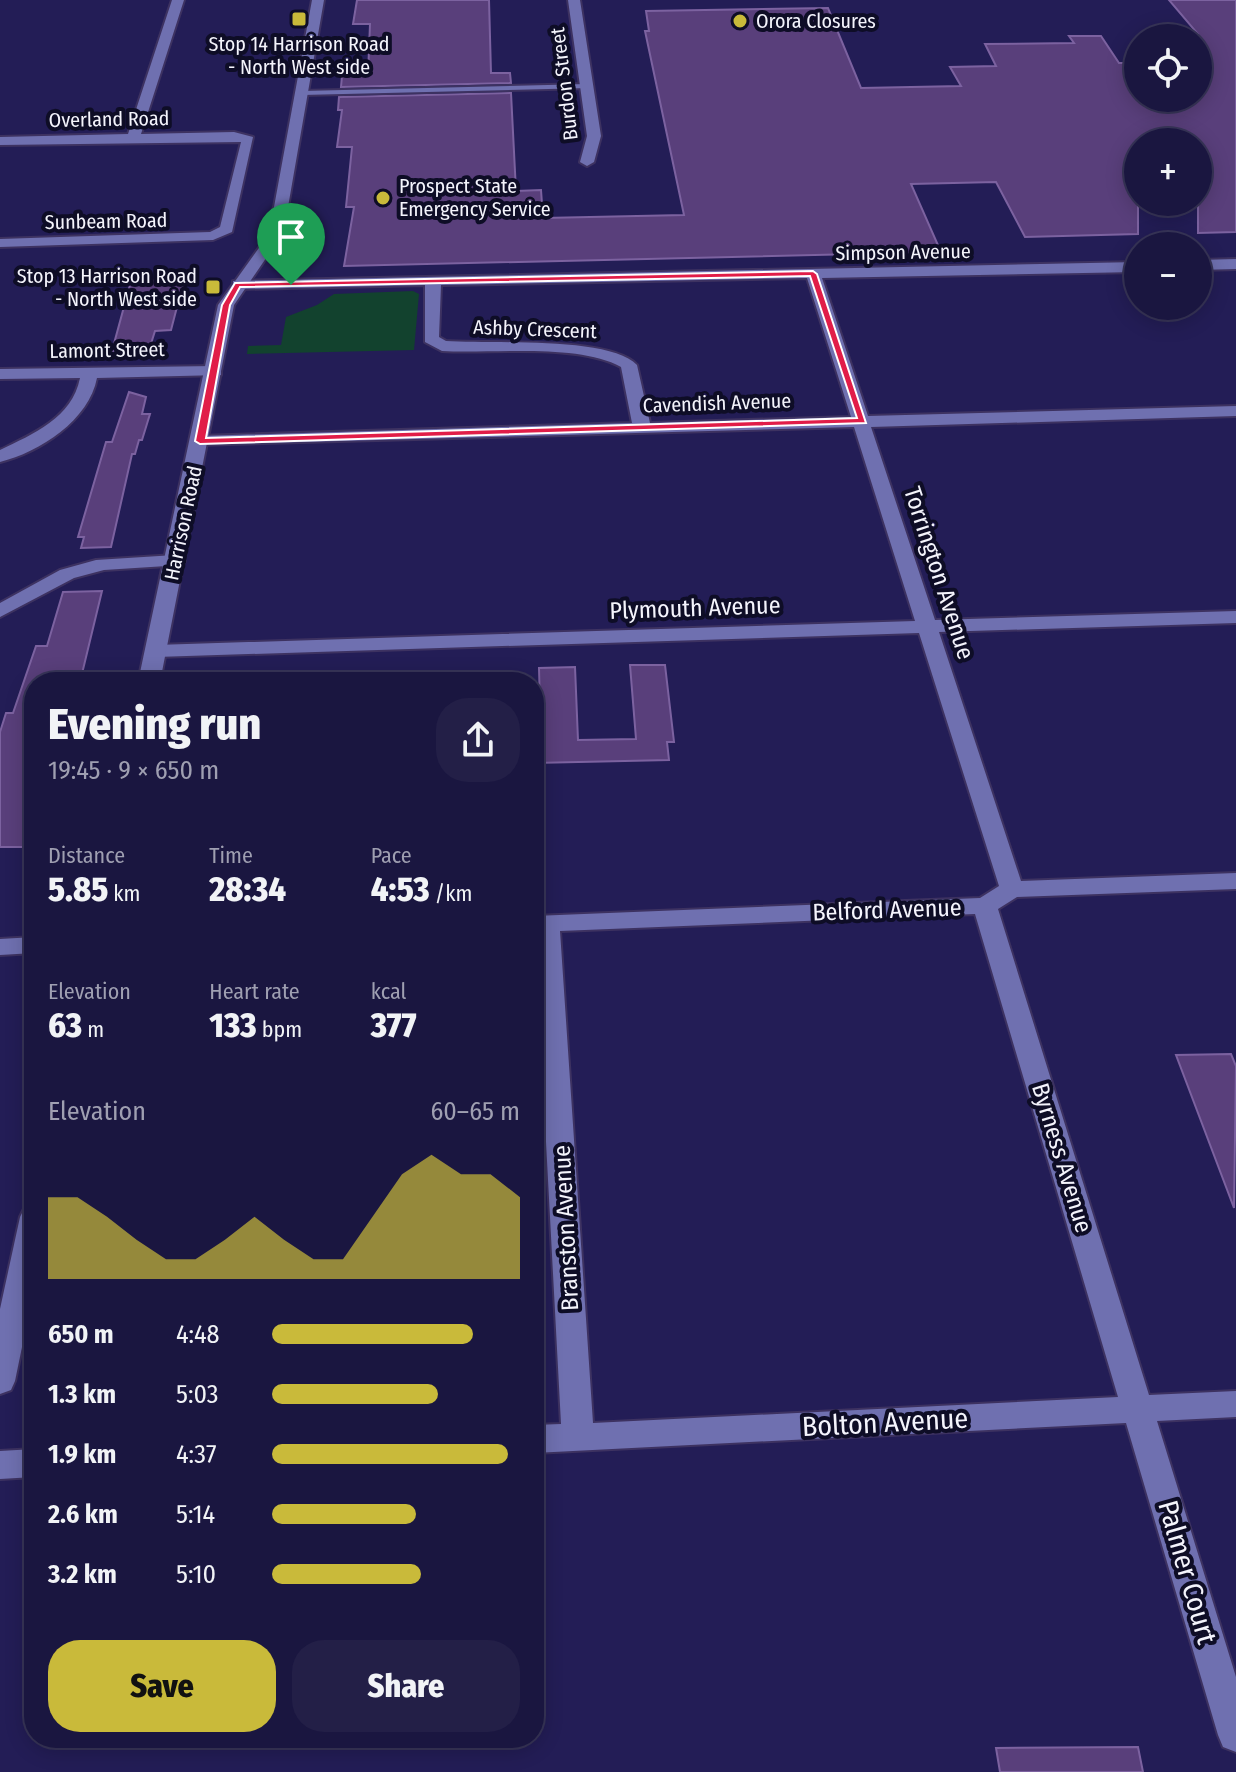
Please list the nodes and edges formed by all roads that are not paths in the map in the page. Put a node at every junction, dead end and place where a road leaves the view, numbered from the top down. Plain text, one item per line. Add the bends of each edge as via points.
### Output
1 (178, 0) edge
2 (318, 0) edge
3 (574, 0) edge
4 (587, 86) junction
5 (302, 93) junction
6 (133, 138) junction
7 (0, 141) edge
8 (587, 162) dead end
9 (213, 236) joint
10 (0, 243) edge
11 (1236, 264) edge
12 (1212, 265) edge
13 (1124, 267) edge
14 (813, 274) junction
15 (433, 281) junction
16 (238, 284) junction
17 (215, 371) junction
18 (90, 372) junction
19 (0, 374) edge
20 (1236, 411) edge
21 (862, 421) junction
22 (642, 427) junction
23 (200, 441) junction
24 (0, 457) edge
25 (175, 561) junction
26 (0, 611) edge
27 (1236, 617) edge
28 (929, 627) junction
29 (156, 651) junction
30 (151, 672) edge
31 (1236, 881) edge
32 (1012, 889) junction
33 (985, 906) junction
34 (544, 924) edge
35 (24, 946) edge
36 (0, 947) edge
37 (544, 966) edge
38 (24, 1265) edge
39 (0, 1381) edge
40 (1236, 1404) edge
41 (1139, 1409) junction
42 (578, 1437) junction
43 (544, 1439) edge
44 (24, 1464) edge
45 (0, 1465) edge
46 (1236, 1735) edge

1 - 6 street
2 - 5 street, Harrison Road
3 - 4 street, Burdon Street
4 - 5 lane
4 - 8 street, Burdon Street via 594,136
5 - 16 street, Harrison Road via 281,207 268,245
6 - 7 street, Overland Road
6 - 9 street, Overland Road via 248,140 227,229
9 - 10 street, Sunbeam Road
11 - 12 street
13 - 14 street, Simpson Avenue
14 - 15 street, Simpson Avenue
14 - 21 street, Torrington Avenue
15 - 16 street, Simpson Avenue
15 - 22 street, Ashby Crescent via 431,339 442,346 594,351 622,358 629,365
16 - 17 street, Harrison Road via 226,305
17 - 18 street, Lamont Street
17 - 23 street, Harrison Road
18 - 19 street, Lamont Street
18 - 24 street via 89,389 74,414
20 - 21 street, Cavendish Avenue
21 - 22 street, Cavendish Avenue
21 - 28 street, Torrington Avenue
22 - 23 street, Cavendish Avenue
23 - 25 street, Harrison Road
25 - 26 street via 103,564 67,574
25 - 29 street, Harrison Road
27 - 28 street, Plymouth Avenue
28 - 29 street, Plymouth Avenue
28 - 32 street, Torrington Avenue
29 - 30 street, Harrison Road
31 - 32 street
32 - 33 street, Belford Avenue
33 - 34 street, Belford Avenue
33 - 41 street, Byrness Avenue
35 - 36 street
37 - 42 street, Branston Avenue
38 - 39 street
40 - 41 street, Bolton Avenue
41 - 42 street, Bolton Avenue
41 - 46 street, Palmer Court
42 - 43 street, Bolton Avenue
44 - 45 street

